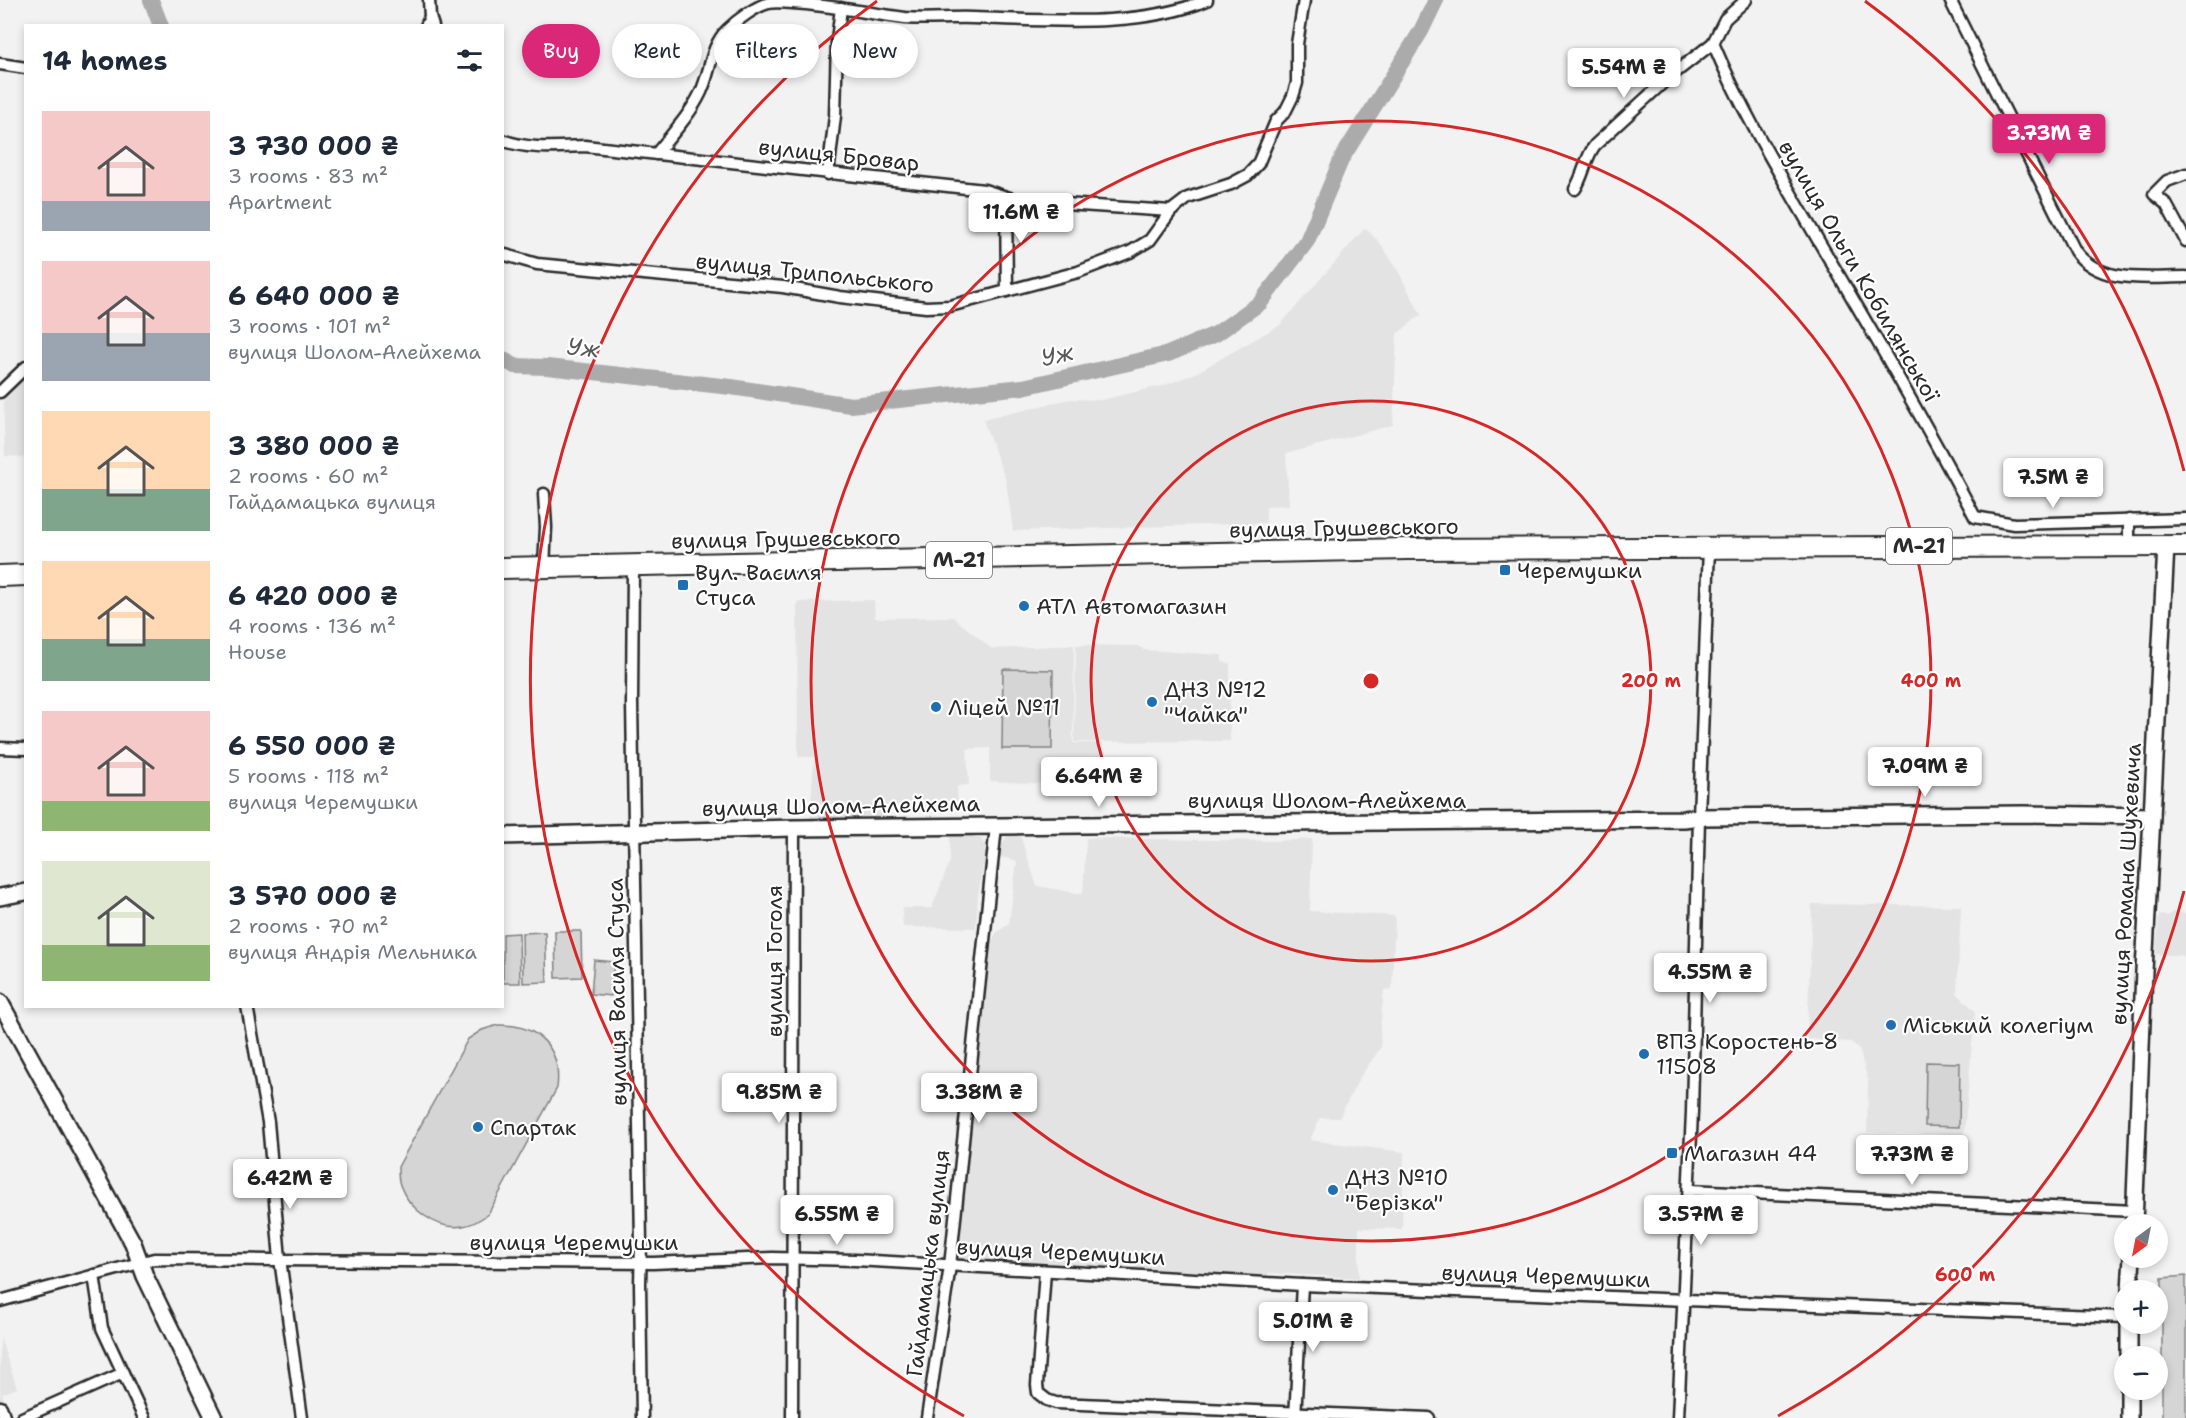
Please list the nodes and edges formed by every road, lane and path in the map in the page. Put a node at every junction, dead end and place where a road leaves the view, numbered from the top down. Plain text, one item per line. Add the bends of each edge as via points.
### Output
1 (429, 0) edge
2 (1208, 0) edge
3 (1304, 0) edge
4 (1746, 0) edge
5 (1950, 0) edge
6 (770, 1) edge
7 (841, 8) junction
8 (430, 22) edge
9 (1713, 43) junction
10 (0, 64) edge
11 (24, 68) edge
12 (504, 141) edge
13 (656, 154) junction
14 (828, 174) junction
15 (2186, 174) edge
16 (1575, 189) dead end
17 (1006, 198) junction
18 (1171, 211) junction
19 (2186, 241) edge
20 (504, 255) edge
21 (2186, 277) edge
22 (1007, 291) junction
23 (24, 369) edge
24 (0, 392) edge
25 (544, 494) dead end
26 (2186, 519) edge
27 (2129, 520) junction
28 (2129, 545) junction
29 (2166, 546) junction
30 (2186, 546) edge
31 (1709, 547) junction
32 (633, 566) junction
33 (544, 567) junction
34 (504, 568) edge
35 (24, 575) edge
36 (0, 576) edge
37 (0, 748) edge
38 (24, 749) edge
39 (2152, 816) junction
40 (1699, 817) junction
41 (996, 826) junction
42 (794, 828) junction
43 (634, 832) junction
44 (504, 836) edge
45 (24, 892) edge
46 (0, 897) edge
47 (247, 1008) edge
48 (2, 1012) edge
49 (1689, 1190) junction
50 (2134, 1214) edge
51 (2114, 1216) edge
52 (280, 1259) junction
53 (793, 1259) junction
54 (140, 1263) junction
55 (640, 1263) junction
56 (950, 1266) junction
57 (1045, 1271) junction
58 (94, 1275) junction
59 (1302, 1285) junction
60 (1683, 1300) junction
61 (0, 1301) edge
62 (2114, 1317) edge
63 (123, 1373) junction
64 (2129, 1400) edge
65 (1, 1407) edge
66 (1295, 1416) edge
67 (5, 1418) edge
68 (22, 1418) edge
69 (144, 1418) edge
70 (214, 1418) edge
71 (302, 1418) edge
72 (642, 1418) edge
73 (792, 1418) edge
74 (927, 1418) edge
75 (1429, 1418) edge
76 (1678, 1418) edge
77 (2129, 1418) edge

1 - 8 street
2 - 7 street via 1146,16 1060,21 908,18
3 - 18 street via 1295,89 1258,164 1248,175 1188,198
4 - 9 street via 1725,19
5 - 21 street via 2082,260 2108,274
6 - 7 street
6 - 13 street via 727,30 711,58 701,92 686,118
7 - 14 street
9 - 16 street via 1595,145
9 - 27 street, вулиця Ольги Кобилянської via 1728,80 1975,517 2014,524
10 - 11 street
12 - 13 street, вулиця Бровар via 518,146 585,146
13 - 14 street, вулиця Бровар
14 - 17 street, вулиця Бровар via 984,190
15 - 19 street via 2167,181 2154,195 2166,204
17 - 18 street, вулиця Бровар
17 - 22 street
18 - 22 street, вулиця Трипольського via 1150,240 1130,252 1078,273
20 - 22 street, вулиця Трипольського via 537,264 783,287 926,307 950,306
23 - 24 street
25 - 33 street
26 - 27 street
27 - 28 street
28 - 29 highway, вулиця Грушевського / М-21
28 - 31 highway, вулиця Грушевського / М-21
29 - 30 highway, вулиця Грушевського / М-21
29 - 39 street, вулиця Романа Шухевича
31 - 32 highway, вулиця Грушевського / М-21 via 1407,549
31 - 40 street
32 - 33 highway, вулиця Грушевського / М-21
32 - 43 street, вулиця Василя Стуса
33 - 34 highway, вулиця Грушевського / М-21
35 - 36 highway
37 - 38 street
39 - 40 street, вулиця Шолом-Алейхема
39 - 50 street, вулиця Романа Шухевича
40 - 41 street, вулиця Шолом-Алейхема
40 - 49 street
41 - 42 street, вулиця Шолом-Алейхема
41 - 56 street, Гайдамацька вулиця
42 - 43 street, вулиця Шолом-Алейхема
42 - 53 street, вулиця Гоголя
43 - 44 street, вулиця Шолом-Алейхема
43 - 55 street, вулиця Василя Стуса
45 - 46 street
47 - 52 street via 268,1122
48 - 54 street via 133,1242
49 - 51 street
49 - 60 street
52 - 54 street, вулиця Черемушки via 154,1259
52 - 55 street, вулиця Черемушки
52 - 71 street
53 - 55 street, вулиця Черемушки
53 - 56 street, вулиця Черемушки
53 - 73 street, вулиця Гоголя
54 - 58 street, вулиця Черемушки
54 - 70 street
55 - 72 street, вулиця Василя Стуса
56 - 57 street, вулиця Черемушки
56 - 74 street, Гайдамацька вулиця
57 - 59 street, вулиця Черемушки
57 - 66 street via 1037,1385 1038,1393 1047,1400 1066,1405
58 - 61 street, вулиця Черемушки
58 - 63 street via 102,1328
59 - 60 street, вулиця Черемушки
59 - 66 street
60 - 62 street, вулиця Черемушки
60 - 76 street
63 - 68 street
63 - 69 street
64 - 77 street
65 - 67 street
66 - 75 street

